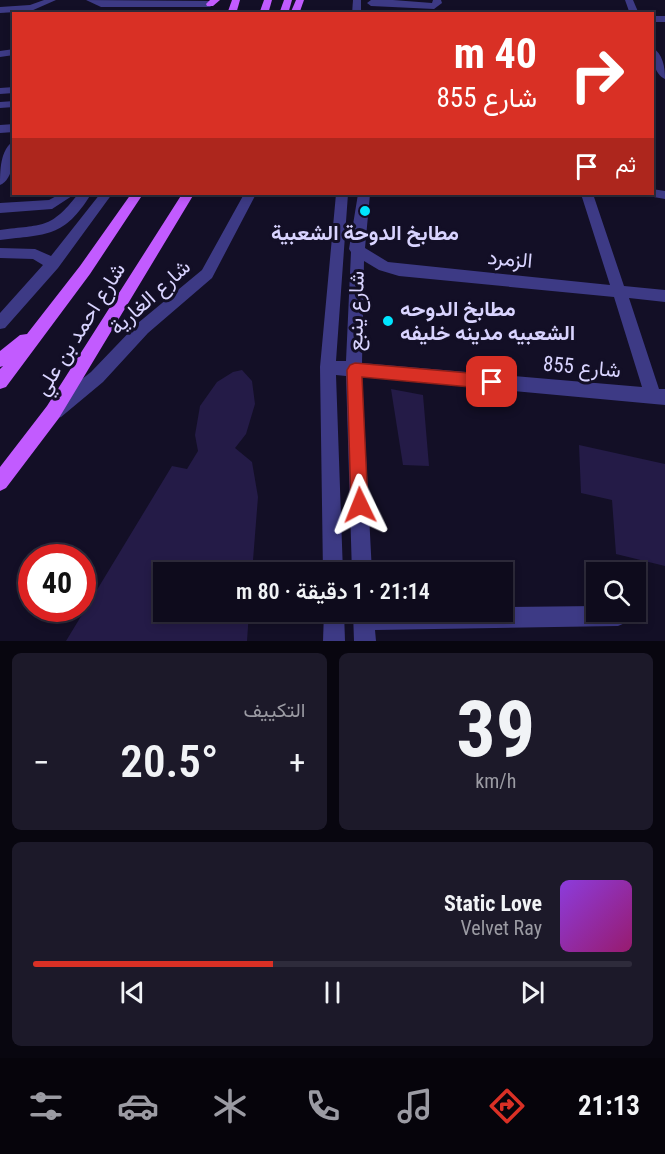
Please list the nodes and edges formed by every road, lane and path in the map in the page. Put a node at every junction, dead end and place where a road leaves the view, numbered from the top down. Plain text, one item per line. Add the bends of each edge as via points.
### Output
1 (52, 0) edge
2 (90, 0) edge
3 (437, 0) edge
4 (212, 1) edge
5 (173, 6) edge
6 (371, 6) edge
7 (0, 10) edge
8 (654, 54) edge
9 (665, 76) edge
10 (8, 150) edge
11 (0, 181) edge
12 (67, 195) edge
13 (84, 195) edge
14 (105, 195) edge
15 (136, 195) edge
16 (187, 195) edge
17 (249, 195) edge
18 (342, 195) edge
19 (364, 195) edge
20 (587, 195) edge
21 (0, 208) edge
22 (0, 235) edge
23 (356, 249) junction
24 (0, 253) edge
25 (53, 264) junction
26 (620, 291) junction
27 (665, 296) edge
28 (0, 322) edge
29 (42, 327) junction
30 (0, 360) edge
31 (328, 367) junction
32 (355, 370) junction
33 (0, 382) edge
34 (659, 396) edge
35 (53, 412) junction
36 (0, 482) edge
37 (333, 562) edge
38 (362, 562) edge
39 (513, 616) edge
40 (586, 616) edge
41 (334, 622) edge
42 (363, 622) edge
43 (334, 641) edge
44 (365, 641) edge

1 - 7 street via 31,8
2 - 5 street via 101,4
3 - 6 street via 434,6 392,2
4 - 5 street
8 - 9 street
10 - 11 street
12 - 21 street via 52,204
13 - 22 street via 58,225 37,232
14 - 25 street
15 - 29 main road, شارع احمد بن علي
16 - 35 main road, شارع احمد بن علي
17 - 35 street, شارع الغارية via 207,274 143,328 97,377
18 - 31 street, شارع ينبع
19 - 23 street, شارع ينبع
20 - 26 street, شارع 855
23 - 26 street, الزمرد via 371,260 399,270
23 - 32 street, شارع ينبع
24 - 25 street via 35,254
25 - 28 street
26 - 27 street, الزمرد
26 - 34 street, شارع 855
29 - 30 main road
29 - 33 main road, شارع احمد بن علي
31 - 32 street, شارع 855
31 - 37 street, شارع ينبع
32 - 34 street, شارع 855
32 - 38 street, شارع ينبع
35 - 36 main road, شارع احمد بن علي
39 - 40 street
41 - 43 street
42 - 44 street

